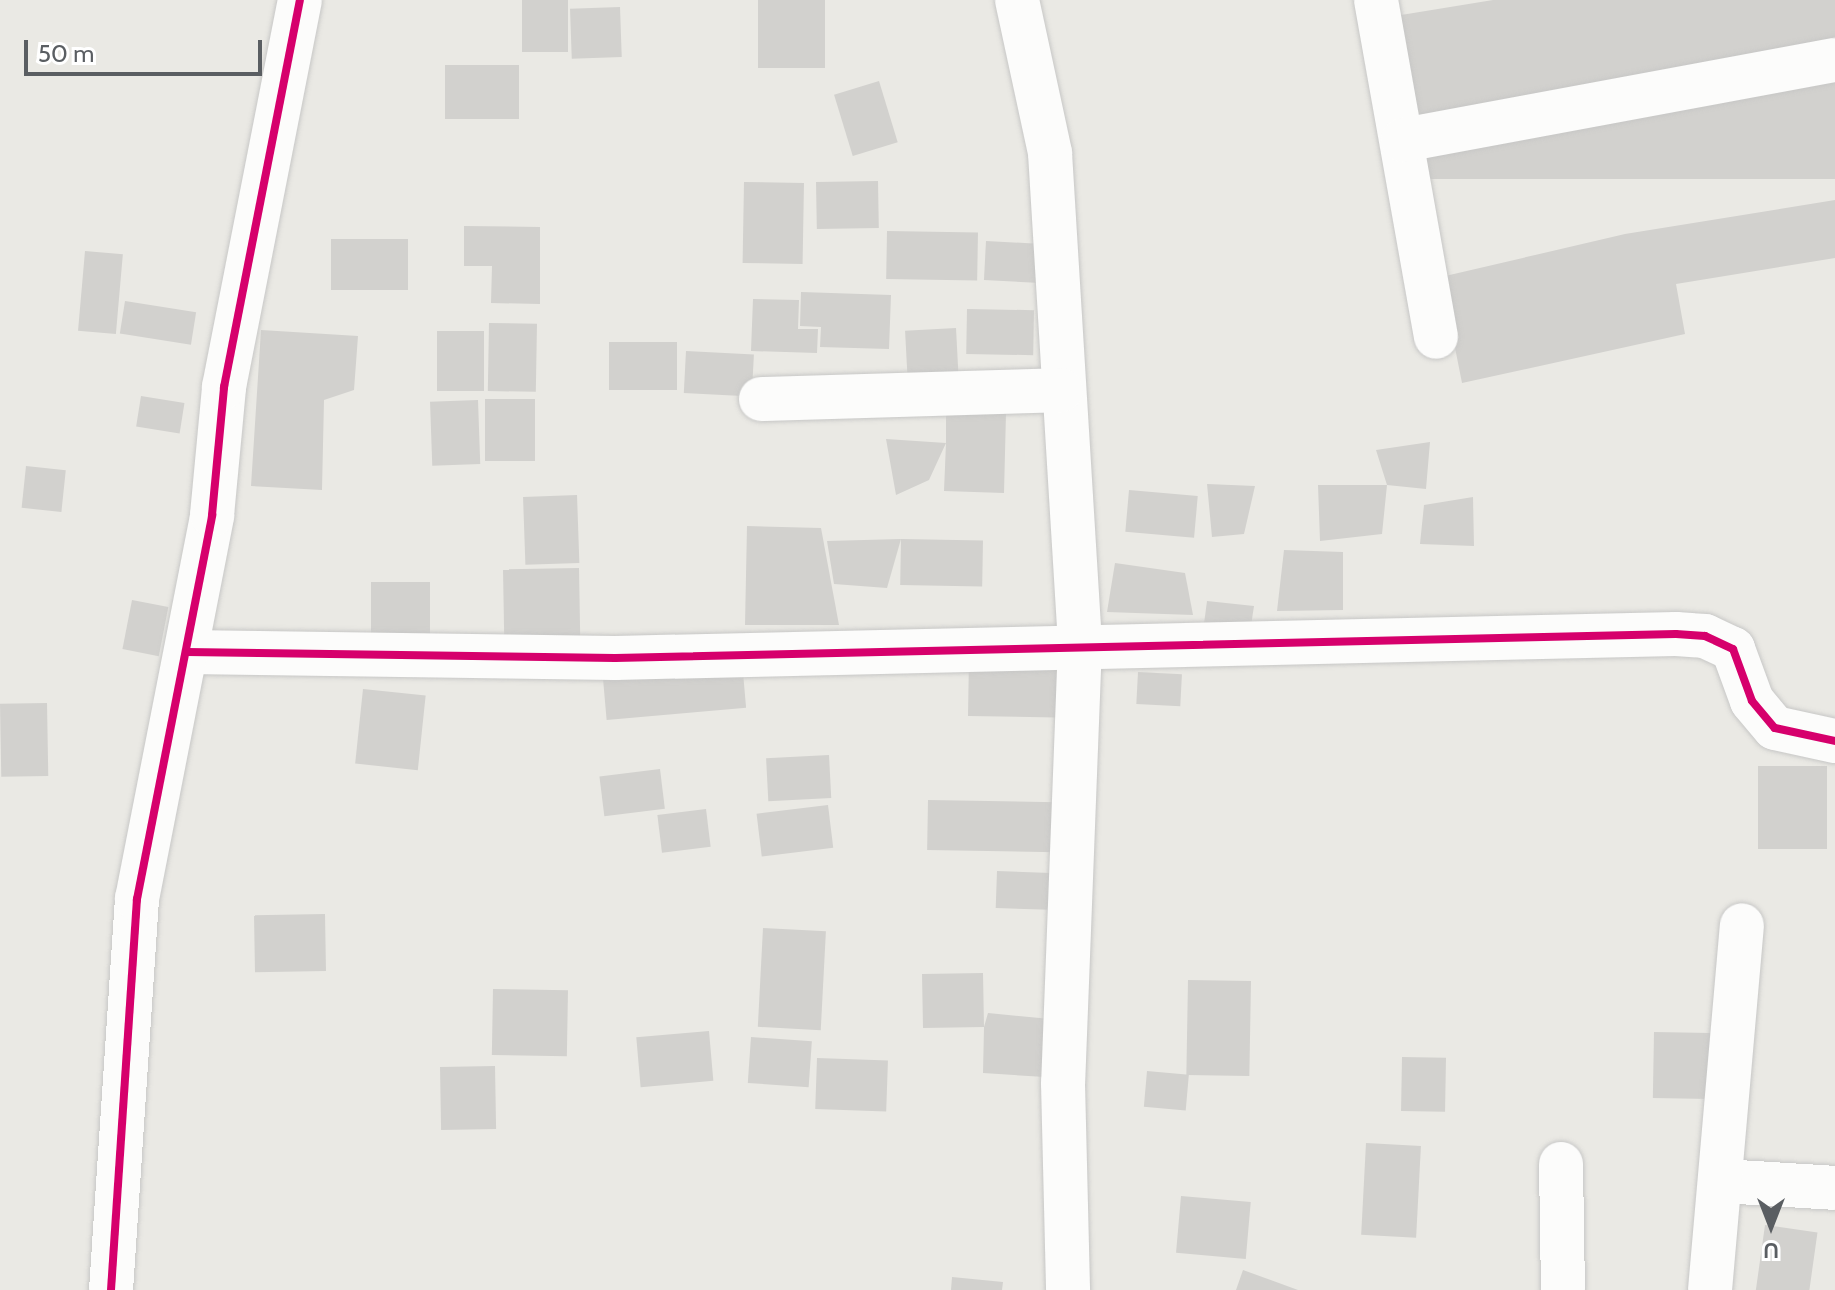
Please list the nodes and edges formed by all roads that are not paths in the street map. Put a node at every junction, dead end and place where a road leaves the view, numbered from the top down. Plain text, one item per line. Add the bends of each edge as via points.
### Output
1 (300, 0) edge
2 (1017, 0) edge
3 (1376, 0) edge
4 (1835, 60) edge
5 (1403, 140) junction
6 (1436, 337) dead end
7 (1061, 390) junction
8 (761, 399) dead end
9 (1080, 644) junction
10 (187, 652) junction
11 (1835, 741) edge
12 (1742, 925) dead end
13 (1561, 1164) dead end
14 (1722, 1181) junction
15 (1835, 1188) edge
16 (111, 1290) edge
17 (1068, 1290) edge
18 (1563, 1290) edge
19 (1710, 1290) edge

1 - 10 street via 224,387 212,515
2 - 7 street via 1050,153
3 - 5 street
4 - 5 street
5 - 6 street
7 - 8 street
7 - 9 street
9 - 10 street via 615,658
9 - 11 street via 1705,636 1733,649 1752,701 1775,728
9 - 17 street via 1063,1083
10 - 16 street via 137,899
12 - 14 street
13 - 18 street
14 - 15 street
14 - 19 street

